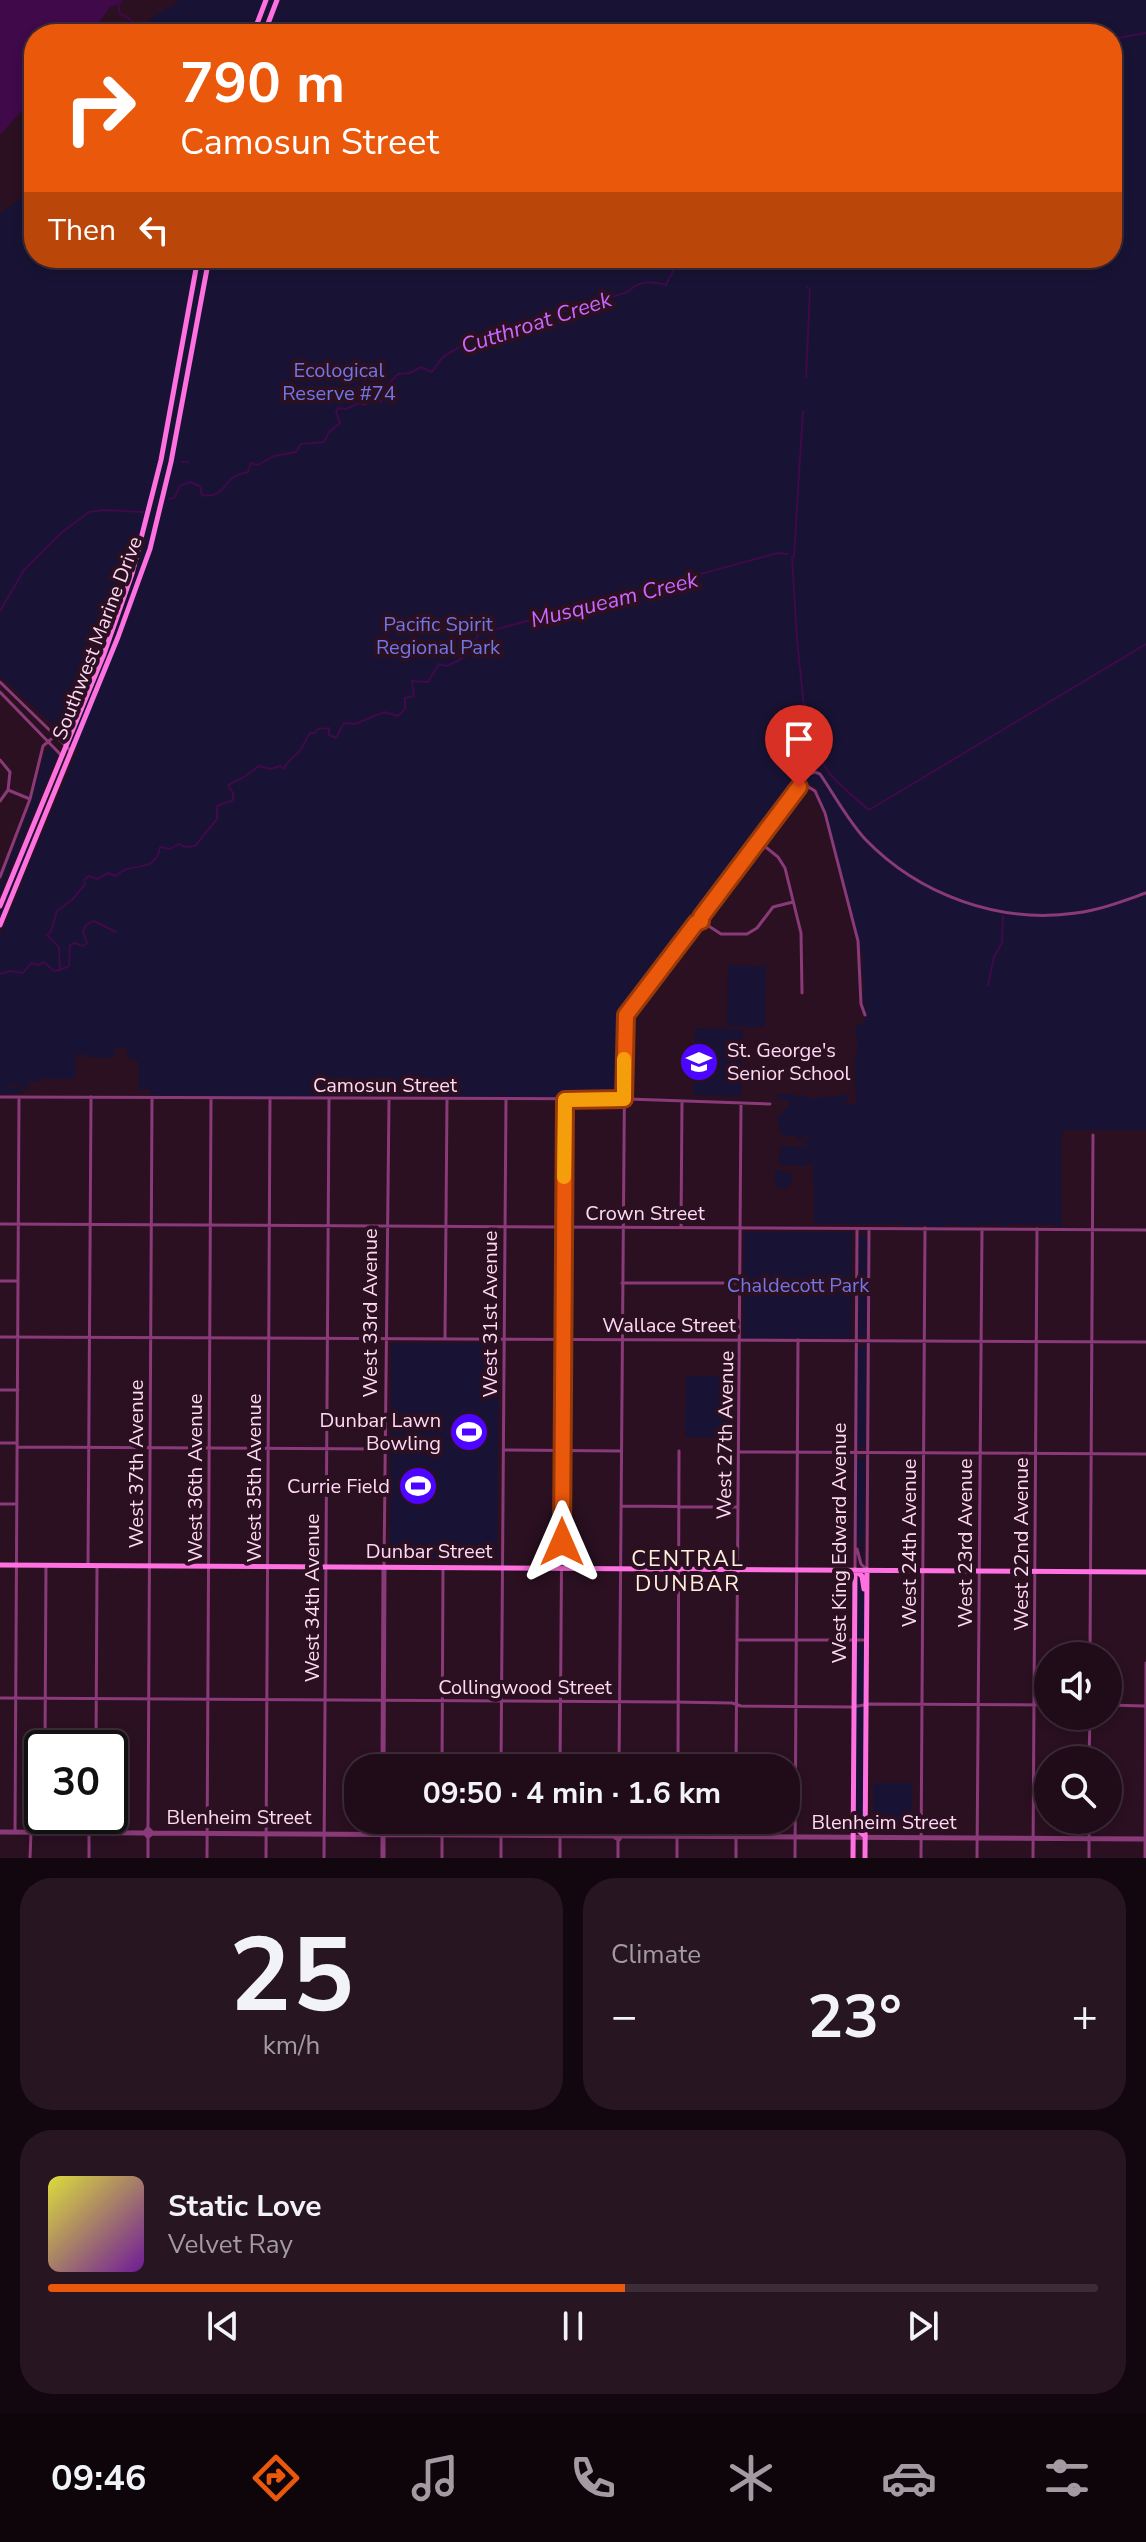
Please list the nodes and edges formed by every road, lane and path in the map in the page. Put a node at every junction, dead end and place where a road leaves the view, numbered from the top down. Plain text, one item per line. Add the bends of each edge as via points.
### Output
1 (266, 0) edge
2 (277, 0) edge
3 (257, 24) edge
4 (268, 24) edge
5 (196, 268) edge
6 (207, 268) edge
7 (0, 682) edge
8 (0, 692) edge
9 (55, 736) junction
10 (49, 743) junction
11 (68, 748) junction
12 (62, 755) junction
13 (0, 760) edge
14 (802, 783) junction
15 (8, 790) junction
16 (30, 799) junction
17 (0, 801) edge
18 (758, 841) junction
19 (0, 877) edge
20 (1146, 893) edge
21 (794, 901) junction
22 (0, 906) edge
23 (700, 920) junction
24 (0, 925) edge
25 (802, 993) dead end
26 (865, 1015) dead end
27 (0, 1097) edge
28 (19, 1097) junction
29 (91, 1097) junction
30 (152, 1098) junction
31 (211, 1098) junction
32 (270, 1099) junction
33 (329, 1099) junction
34 (389, 1099) junction
35 (447, 1099) junction
36 (624, 1099) junction
37 (506, 1100) junction
38 (565, 1100) junction
39 (682, 1101) junction
40 (741, 1103) junction
41 (770, 1104) dead end
42 (1093, 1135) dead end
43 (0, 1224) edge
44 (19, 1224) junction
45 (90, 1224) junction
46 (151, 1224) junction
47 (210, 1224) junction
48 (269, 1224) junction
49 (328, 1225) junction
50 (387, 1225) junction
51 (446, 1226) junction
52 (505, 1226) junction
53 (563, 1227) junction
54 (623, 1227) junction
55 (681, 1227) junction
56 (740, 1227) junction
57 (857, 1228) junction
58 (925, 1228) junction
59 (869, 1229) junction
60 (982, 1229) junction
61 (1037, 1229) junction
62 (1093, 1229) junction
63 (1146, 1230) edge
64 (0, 1281) edge
65 (18, 1281) junction
66 (622, 1283) junction
67 (739, 1283) junction
68 (89, 1336) junction
69 (151, 1336) junction
70 (210, 1336) junction
71 (0, 1337) edge
72 (18, 1337) junction
73 (269, 1337) junction
74 (327, 1337) junction
75 (386, 1337) junction
76 (445, 1338) junction
77 (504, 1338) junction
78 (563, 1339) junction
79 (622, 1339) junction
80 (740, 1339) junction
81 (798, 1340) junction
82 (856, 1340) junction
83 (868, 1340) junction
84 (924, 1340) junction
85 (980, 1341) junction
86 (1036, 1341) junction
87 (1092, 1342) junction
88 (1146, 1342) edge
89 (0, 1390) edge
90 (18, 1390) junction
91 (0, 1443) edge
92 (18, 1445) junction
93 (88, 1448) junction
94 (150, 1448) junction
95 (209, 1448) junction
96 (268, 1449) junction
97 (327, 1449) junction
98 (385, 1449) junction
99 (503, 1450) junction
100 (562, 1451) junction
101 (621, 1451) junction
102 (679, 1451) dead end
103 (740, 1452) junction
104 (797, 1452) junction
105 (856, 1453) junction
106 (867, 1453) junction
107 (923, 1453) junction
108 (979, 1453) junction
109 (1036, 1453) junction
110 (1092, 1454) junction
111 (1146, 1454) edge
112 (0, 1504) edge
113 (17, 1504) junction
114 (621, 1506) junction
115 (679, 1507) junction
116 (737, 1507) junction
117 (855, 1537) junction
118 (0, 1565) edge
119 (17, 1565) junction
120 (46, 1565) junction
121 (88, 1565) junction
122 (97, 1566) junction
123 (149, 1566) junction
124 (208, 1566) junction
125 (267, 1567) junction
126 (326, 1567) junction
127 (384, 1567) junction
128 (443, 1568) junction
129 (502, 1568) junction
130 (561, 1568) junction
131 (620, 1569) junction
132 (679, 1569) junction
133 (737, 1569) junction
134 (797, 1570) junction
135 (855, 1570) junction
136 (867, 1570) junction
137 (923, 1570) junction
138 (979, 1571) junction
139 (1035, 1571) junction
140 (1091, 1572) junction
141 (1146, 1572) edge
142 (867, 1593) junction
143 (737, 1640) junction
144 (796, 1640) junction
145 (854, 1640) junction
146 (866, 1640) junction
147 (1034, 1642) edge
148 (1090, 1642) edge
149 (1146, 1663) edge
150 (0, 1698) edge
151 (16, 1698) junction
152 (45, 1699) junction
153 (97, 1699) junction
154 (149, 1699) junction
155 (207, 1699) junction
156 (266, 1700) junction
157 (325, 1700) junction
158 (384, 1701) junction
159 (443, 1701) junction
160 (502, 1701) junction
161 (560, 1701) junction
162 (619, 1702) junction
163 (678, 1702) junction
164 (737, 1704) junction
165 (866, 1704) junction
166 (922, 1704) junction
167 (978, 1704) junction
168 (1034, 1705) joint
169 (1122, 1705) edge
170 (1146, 1706) edge
171 (795, 1707) junction
172 (854, 1707) junction
173 (45, 1730) edge
174 (96, 1730) edge
175 (383, 1754) edge
176 (442, 1754) edge
177 (501, 1754) edge
178 (560, 1754) edge
179 (619, 1754) edge
180 (678, 1754) edge
181 (736, 1754) edge
182 (853, 1804) junction
183 (1146, 1812) edge
184 (0, 1832) edge
185 (15, 1832) junction
186 (24, 1832) edge
187 (128, 1833) edge
188 (148, 1833) junction
189 (207, 1833) junction
190 (31, 1834) edge
191 (92, 1834) edge
192 (266, 1834) junction
193 (324, 1834) junction
194 (1089, 1834) edge
195 (383, 1835) junction
196 (442, 1835) junction
197 (501, 1835) junction
198 (560, 1835) junction
199 (618, 1836) junction
200 (677, 1836) junction
201 (736, 1836) junction
202 (795, 1837) junction
203 (853, 1837) junction
204 (866, 1837) junction
205 (921, 1838) junction
206 (977, 1838) junction
207 (1033, 1838) junction
208 (1089, 1839) junction
209 (1146, 1839) edge
210 (30, 1858) edge
211 (89, 1858) edge
212 (148, 1858) edge
213 (207, 1858) edge
214 (266, 1858) edge
215 (324, 1858) edge
216 (383, 1858) edge
217 (442, 1858) edge
218 (501, 1858) edge
219 (560, 1858) edge
220 (618, 1858) edge
221 (677, 1858) edge
222 (736, 1858) edge
223 (795, 1858) edge
224 (853, 1858) edge
225 (865, 1858) edge
226 (921, 1858) edge
227 (977, 1858) edge
228 (1033, 1858) edge
229 (1089, 1858) edge
230 (1145, 1858) edge

1 - 3 main road
2 - 4 main road
5 - 11 main road, Southwest Marine Drive via 138,553
6 - 11 main road, Southwest Marine Drive via 156,525 133,598
7 - 9 street
8 - 10 street
9 - 10 street
9 - 11 street
10 - 12 street
10 - 16 street via 43,746
11 - 12 main road, Southwest Marine Drive
11 - 24 main road, Southwest Marine Drive
12 - 22 main road, Southwest Marine Drive
13 - 15 street via 10,772
14 - 18 street
14 - 20 street via 812,772 820,774 851,822 879,852 921,882 981,908 1029,916 1066,914
14 - 26 street via 815,791 825,813 858,941
15 - 16 street
15 - 17 street
16 - 19 street
18 - 21 street via 783,862
18 - 23 street
21 - 23 street via 773,907 752,932 741,935 721,934
21 - 25 street via 801,933
23 - 36 street via 626,1015
27 - 28 street, Camosun Street
28 - 29 street, Camosun Street
28 - 44 street
29 - 30 street, Camosun Street
29 - 45 street
30 - 31 street, Camosun Street
30 - 46 street, West 37th Avenue
31 - 32 street, Camosun Street
31 - 47 street, West 36th Avenue
32 - 33 street, Camosun Street
32 - 48 street, West 35th Avenue
33 - 34 street, Camosun Street
33 - 49 street, West 34th Avenue
34 - 35 street, Camosun Street
34 - 50 street, West 33rd Avenue
35 - 37 street, Camosun Street
35 - 51 street
36 - 38 street, Camosun Street
36 - 39 street, Camosun Street
36 - 54 street
37 - 38 street, Camosun Street
37 - 52 street, West 31st Avenue
38 - 53 street
39 - 40 street, Camosun Street
39 - 55 street
40 - 41 street, Camosun Street
40 - 56 street, West 27th Avenue
42 - 62 street
43 - 44 street, Crown Street
44 - 45 street, Crown Street
44 - 65 street
45 - 46 street, Crown Street
45 - 68 street
46 - 47 street, Crown Street
46 - 69 street, West 37th Avenue
47 - 48 street, Crown Street
47 - 70 street, West 36th Avenue
48 - 49 street, Crown Street
48 - 73 street, West 35th Avenue
49 - 50 street, Crown Street
49 - 74 street, West 34th Avenue
50 - 51 street, Crown Street
50 - 75 street, West 33rd Avenue
51 - 52 street, Crown Street
51 - 76 street
52 - 53 street, Crown Street
52 - 77 street, West 31st Avenue
53 - 54 street, Crown Street
53 - 78 street
54 - 55 street, Crown Street
54 - 66 street
55 - 56 street, Crown Street
56 - 57 street, Crown Street
56 - 67 street, West 27th Avenue
57 - 59 street, Crown Street
57 - 82 street, West King Edward Avenue
58 - 59 street, Crown Street
58 - 60 street, Crown Street
58 - 84 street, West 24th Avenue
59 - 83 street, West King Edward Avenue
60 - 61 street, Crown Street
60 - 85 street, West 23rd Avenue
61 - 62 street, Crown Street
61 - 86 street, West 22nd Avenue
62 - 63 street, Crown Street
62 - 87 street
64 - 65 street
65 - 72 street
66 - 67 street
66 - 79 street
67 - 80 street, West 27th Avenue
68 - 69 street, Wallace Street
68 - 72 street, Wallace Street
68 - 93 street
69 - 70 street, Wallace Street
69 - 94 street, West 37th Avenue
70 - 73 street, Wallace Street
70 - 95 street, West 36th Avenue
71 - 72 street, Wallace Street
72 - 90 street
73 - 74 street, Wallace Street
73 - 96 street, West 35th Avenue
74 - 75 street, Wallace Street
74 - 97 street, West 34th Avenue
75 - 76 street, Wallace Street
75 - 98 street, West 33rd Avenue
76 - 77 street, Wallace Street
77 - 78 street, Wallace Street
77 - 99 street, West 31st Avenue
78 - 79 street, Wallace Street
78 - 100 street
79 - 80 street, Wallace Street
79 - 101 street
80 - 81 street, Wallace Street
80 - 103 street, West 27th Avenue
81 - 82 street, Wallace Street
81 - 104 street
82 - 83 street, Wallace Street
82 - 105 street, West King Edward Avenue
83 - 84 street, Wallace Street
83 - 106 street, West King Edward Avenue
84 - 85 street, Wallace Street
84 - 107 street, West 24th Avenue
85 - 86 street, Wallace Street
85 - 108 street, West 23rd Avenue
86 - 87 street, Wallace Street
86 - 109 street, West 22nd Avenue
87 - 88 street, Wallace Street
87 - 110 street
89 - 90 street
90 - 92 street
91 - 92 street
92 - 93 street
92 - 113 street
93 - 94 street
93 - 121 street
94 - 95 street
94 - 123 street, West 37th Avenue
95 - 96 street
95 - 124 street, West 36th Avenue
96 - 97 street
96 - 125 street, West 35th Avenue
97 - 98 street
97 - 126 street, West 34th Avenue
98 - 127 street, West 33rd Avenue
99 - 100 street
99 - 129 street, West 31st Avenue
100 - 101 street
100 - 130 street
101 - 114 street
102 - 115 street
103 - 104 street
103 - 116 street, West 27th Avenue
104 - 105 street
104 - 134 street
105 - 106 street
105 - 117 street, West King Edward Avenue
106 - 107 street
106 - 136 street, West King Edward Avenue
107 - 108 street
107 - 137 street, West 24th Avenue
108 - 109 street
108 - 138 street, West 23rd Avenue
109 - 110 street
109 - 139 street, West 22nd Avenue
110 - 111 street
110 - 140 street
112 - 113 street
113 - 119 street
114 - 115 street
114 - 131 street
115 - 116 street
115 - 132 street
116 - 133 street, West 27th Avenue
117 - 135 street, West King Edward Avenue
117 - 136 street
118 - 119 main road, Dunbar Street
119 - 120 main road, Dunbar Street
119 - 151 street
120 - 121 main road, Dunbar Street
120 - 152 street
121 - 122 main road, Dunbar Street
122 - 123 main road, Dunbar Street
122 - 153 street
123 - 124 main road, Dunbar Street
123 - 154 street, West 37th Avenue
124 - 125 main road, Dunbar Street
124 - 155 street, West 36th Avenue
125 - 126 main road, Dunbar Street
125 - 156 street, West 35th Avenue
126 - 127 main road, Dunbar Street
126 - 157 street, West 34th Avenue
127 - 128 main road, Dunbar Street
127 - 158 street, West 33rd Avenue
128 - 129 main road, Dunbar Street
128 - 159 street
129 - 130 main road, Dunbar Street
129 - 160 street, West 31st Avenue
130 - 131 main road, Dunbar Street
130 - 161 street
131 - 132 main road, Dunbar Street
131 - 162 street
132 - 133 main road, Dunbar Street
132 - 163 street
133 - 134 main road, Dunbar Street
133 - 143 street, West 27th Avenue
134 - 135 main road, Dunbar Street
134 - 144 street
135 - 136 main road, Dunbar Street
135 - 142 main road
135 - 145 main road, West King Edward Avenue
136 - 137 main road, Dunbar Street
136 - 142 main road, West King Edward Avenue
137 - 138 main road, Dunbar Street
137 - 166 street, West 24th Avenue
138 - 139 main road, Dunbar Street
138 - 167 street, West 23rd Avenue
139 - 140 main road, Dunbar Street
139 - 147 street, West 22nd Avenue
140 - 141 main road, Dunbar Street
140 - 148 street
142 - 146 main road, West King Edward Avenue
143 - 144 street
143 - 164 street, West 27th Avenue
144 - 145 street
144 - 171 street
145 - 146 street
145 - 172 main road, West King Edward Avenue
146 - 165 main road, West King Edward Avenue
149 - 170 street
150 - 151 street, Collingwood Street
151 - 152 street, Collingwood Street
151 - 185 street
152 - 153 street, Collingwood Street
152 - 173 street
153 - 154 street, Collingwood Street
153 - 174 street
154 - 155 street, Collingwood Street
154 - 188 street, West 37th Avenue
155 - 156 street, Collingwood Street
155 - 189 street, West 36th Avenue
156 - 157 street, Collingwood Street
156 - 192 street, West 35th Avenue
157 - 158 street, Collingwood Street
157 - 193 street, West 34th Avenue
158 - 159 street, Collingwood Street
158 - 175 street, West 33rd Avenue
159 - 160 street, Collingwood Street
159 - 176 street
160 - 161 street, Collingwood Street
160 - 177 street, West 31st Avenue
161 - 162 street, Collingwood Street
161 - 178 street
162 - 163 street, Collingwood Street
162 - 179 street
163 - 164 street, Collingwood Street
163 - 180 street
164 - 171 street, Collingwood Street
164 - 181 street, West 27th Avenue
165 - 166 street, Collingwood Street
165 - 172 street, Collingwood Street
165 - 204 main road, West King Edward Avenue
166 - 167 street, Collingwood Street
166 - 205 street, West 24th Avenue
167 - 168 street, Collingwood Street
167 - 206 street, West 23rd Avenue
168 - 207 street, West 22nd Avenue
169 - 170 street
170 - 183 street
171 - 172 street, Collingwood Street
171 - 202 street
172 - 182 main road, West King Edward Avenue
182 - 203 main road, West King Edward Avenue
182 - 204 main road via 859,1831
183 - 209 street
184 - 185 street, Blenheim Street
185 - 186 street, Blenheim Street
187 - 188 street, Blenheim Street
188 - 189 street, Blenheim Street
188 - 212 street, West 37th Avenue
189 - 192 street, Blenheim Street
189 - 213 street, West 36th Avenue
190 - 210 street
191 - 211 street
192 - 193 street, Blenheim Street
192 - 214 street, West 35th Avenue
193 - 195 street, Blenheim Street
193 - 215 street, West 34th Avenue
194 - 208 street
195 - 196 street, Blenheim Street
195 - 216 street
196 - 197 street, Blenheim Street
196 - 217 street
197 - 198 street, Blenheim Street
197 - 218 street
198 - 199 street, Blenheim Street
198 - 219 street
199 - 200 street, Blenheim Street
199 - 220 street
200 - 201 street, Blenheim Street
200 - 221 street
201 - 202 street, Blenheim Street
201 - 222 street
202 - 203 street, Blenheim Street
202 - 223 street
203 - 204 street, Blenheim Street
203 - 224 main road, West King Edward Avenue
203 - 225 main road
204 - 205 street, Blenheim Street
204 - 225 main road, West King Edward Avenue
205 - 206 street, Blenheim Street
205 - 226 street, West 24th Avenue
206 - 207 street, Blenheim Street
206 - 227 street, West 23rd Avenue
207 - 208 street, Blenheim Street
207 - 228 street, West 22nd Avenue
208 - 209 street, Blenheim Street
208 - 229 street
209 - 230 street

